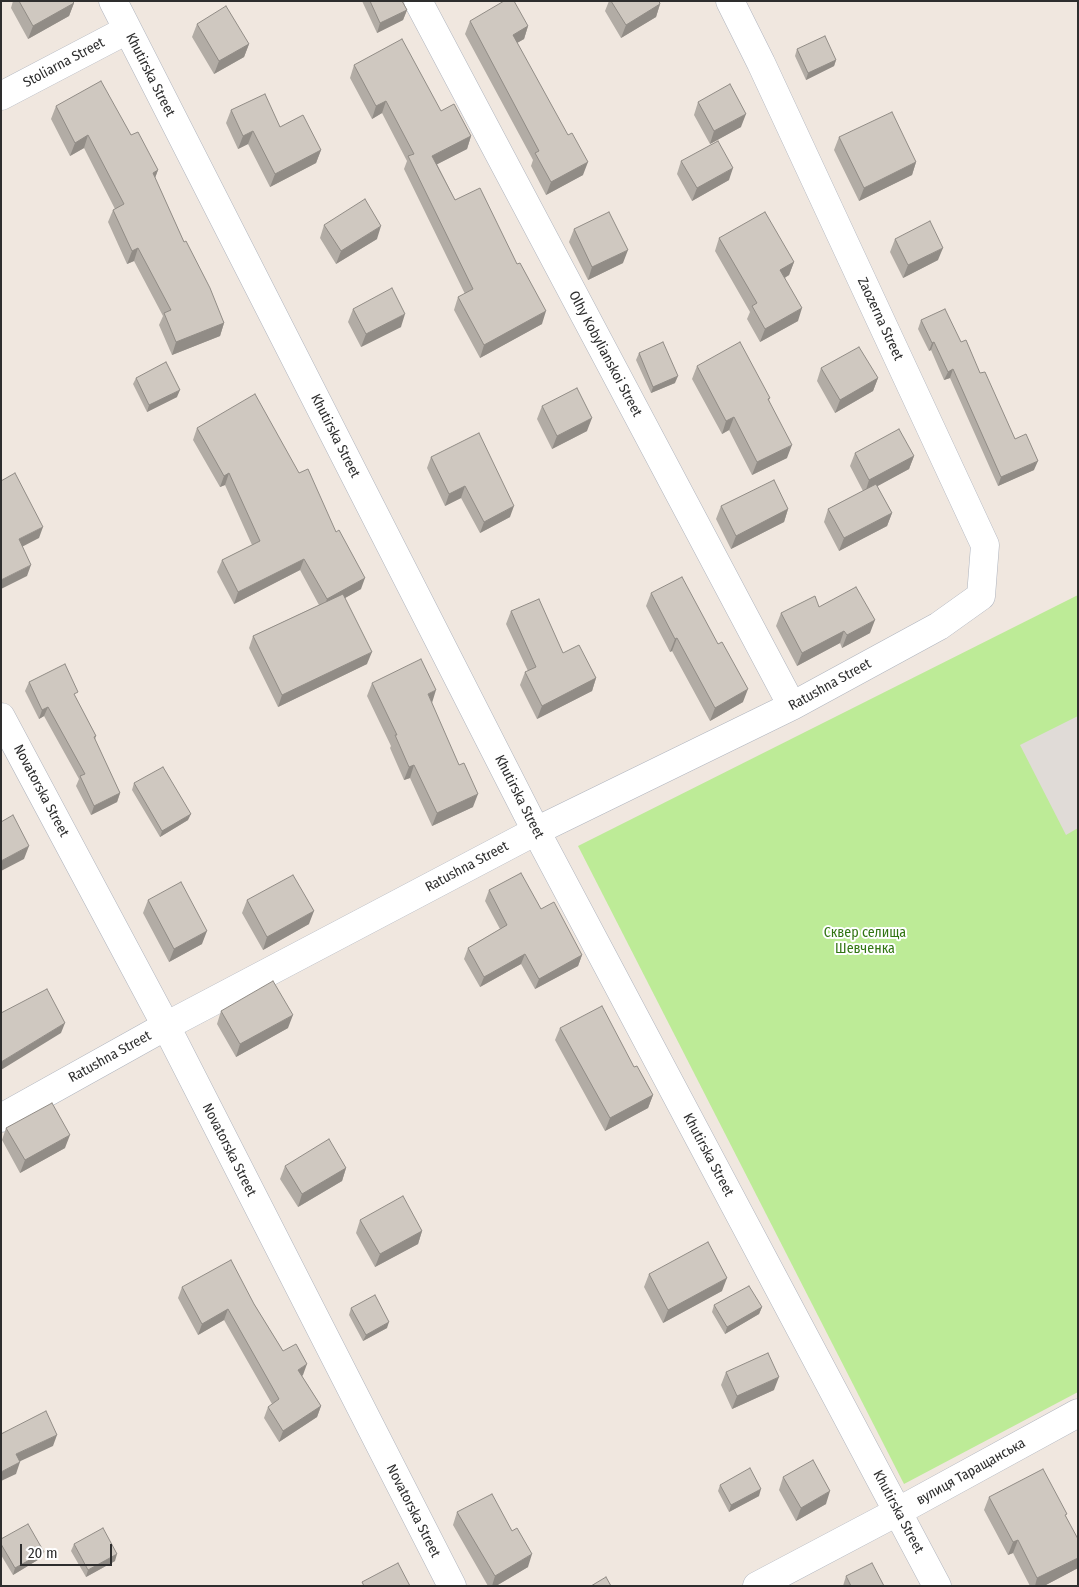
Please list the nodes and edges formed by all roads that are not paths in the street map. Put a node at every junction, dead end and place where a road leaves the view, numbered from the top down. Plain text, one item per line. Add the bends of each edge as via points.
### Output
1 (113, 1) edge
2 (418, 1) edge
3 (730, 1) edge
4 (127, 30) junction
5 (1, 96) edge
6 (939, 626) joint
7 (792, 706) junction
8 (1, 717) edge
9 (536, 830) junction
10 (166, 1026) junction
11 (1, 1118) edge
12 (1078, 1413) edge
13 (898, 1512) junction
14 (452, 1586) edge
15 (757, 1586) edge
16 (937, 1586) edge

1 - 4 street, Khutirska Street
2 - 7 street, Olhy Kobylianskoi Street
3 - 6 street, Zaozerna Street via 984,544 981,596
4 - 5 street, Stoliarna Street
4 - 9 street, Khutirska Street
6 - 7 street, Ratushna Street
7 - 9 street, Ratushna Street
8 - 10 street, Novatorska Street
9 - 10 street, Ratushna Street
9 - 13 street, Khutirska Street
10 - 11 street, Ratushna Street
10 - 14 street, Novatorska Street
12 - 13 street, вулиця Таращанська
13 - 15 street, вулиця Таращанська
13 - 16 street, Khutirska Street

